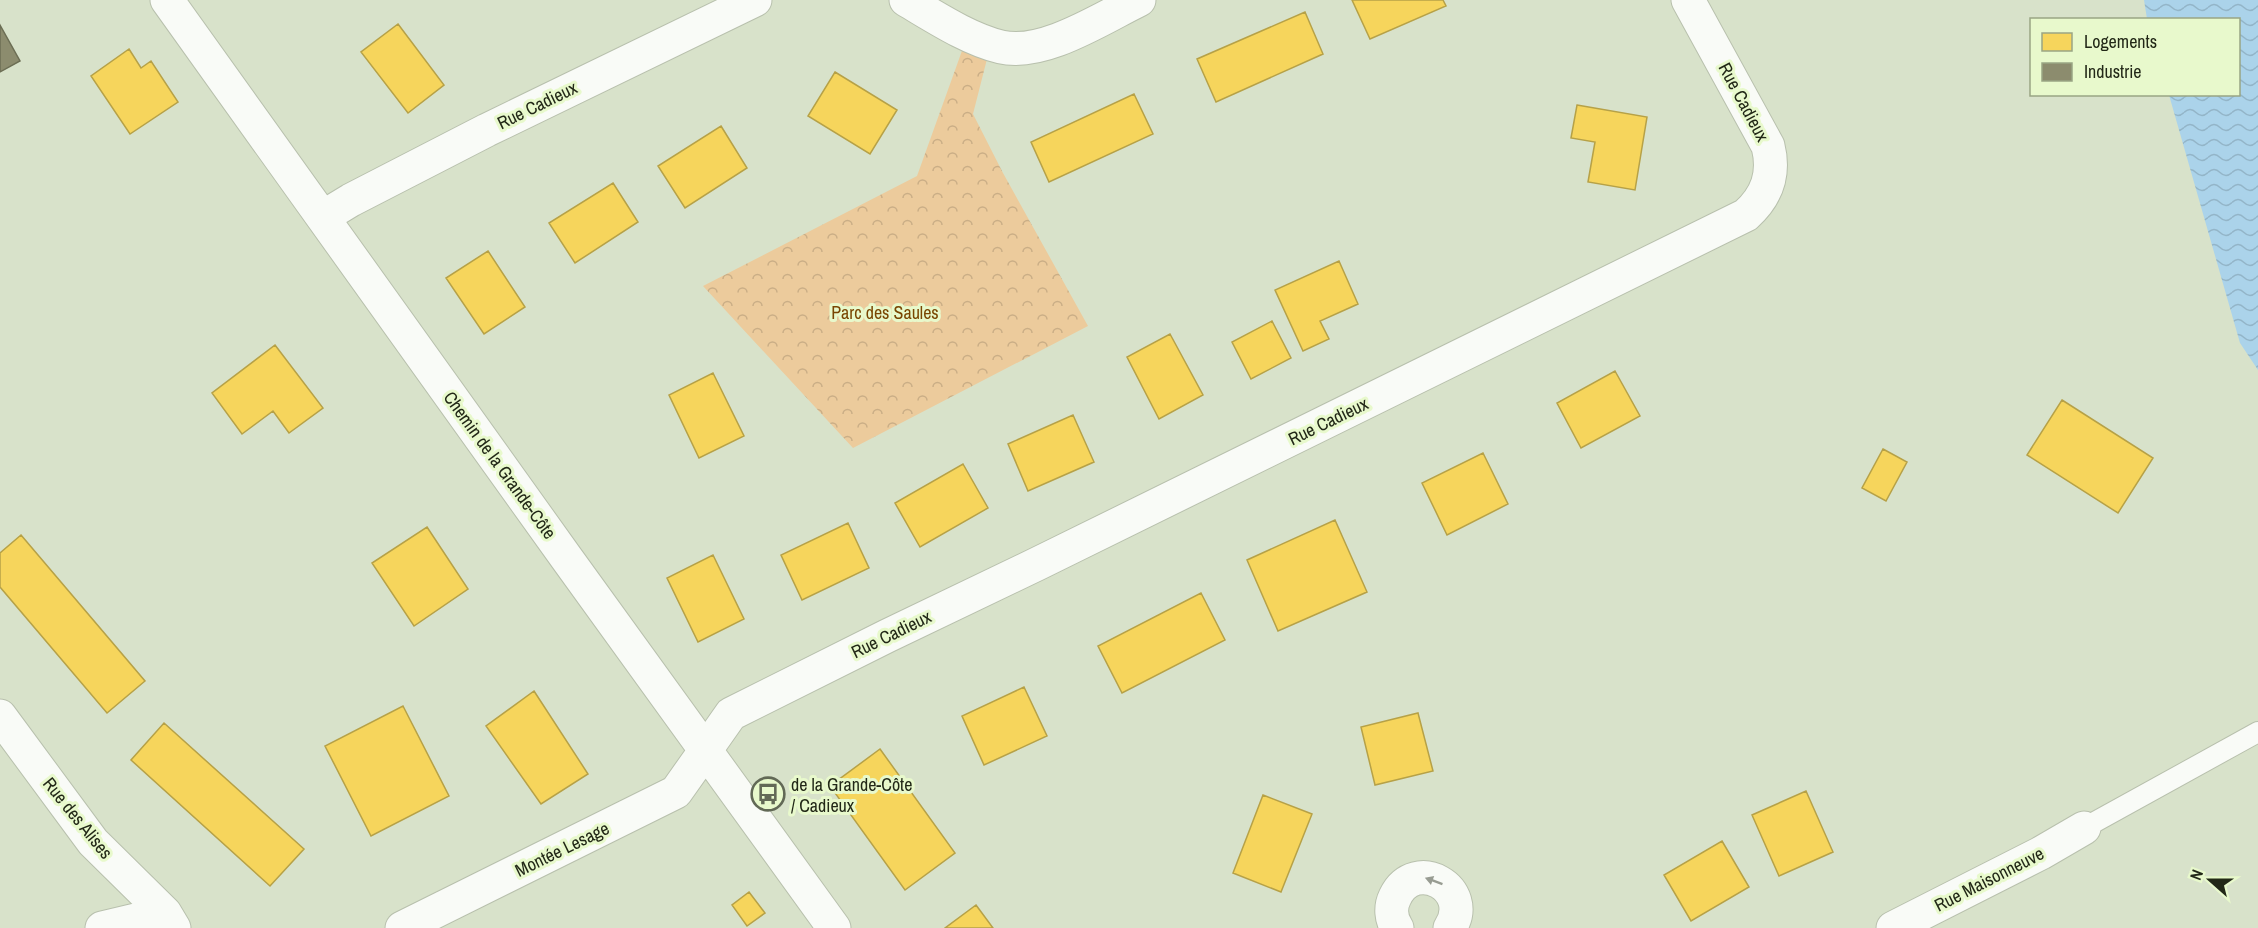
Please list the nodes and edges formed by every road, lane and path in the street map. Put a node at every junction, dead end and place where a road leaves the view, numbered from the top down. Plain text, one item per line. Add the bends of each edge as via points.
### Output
1 (167, 0) edge
2 (755, 0) edge
3 (906, 0) edge
4 (1139, 0) edge
5 (1688, 0) edge
6 (323, 218) junction
7 (0, 716) edge
8 (2258, 732) edge
9 (705, 751) junction
10 (2084, 828) joint
11 (1934, 919) edge
12 (169, 921) edge
13 (102, 928) edge
14 (402, 928) edge
15 (834, 928) edge
16 (1397, 928) edge
17 (1450, 928) edge
18 (1893, 928) edge

1 - 6 street, Chemin de la Grande-Côte
2 - 6 street, Rue Cadieux via 487,130
3 - 4 street via 975,37 1016,48 1060,39
5 - 9 street, Rue Cadieux via 1768,146 1771,167 1767,189 1746,215 731,714
6 - 9 street, Chemin de la Grande-Côte
7 - 12 street, Rue des Alises via 93,842
8 - 10 lane
9 - 14 street, Montée Lesage via 676,792
9 - 15 street, Chemin de la Grande-Côte
10 - 11 street, Rue Maisonneuve
11 - 18 street, Rue Maisonneuve
12 - 13 street, Rue des Alises
17 -> 16 street via 1456,907 1450,891 1441,883 1424,878 1407,882 1398,890 1392,907

